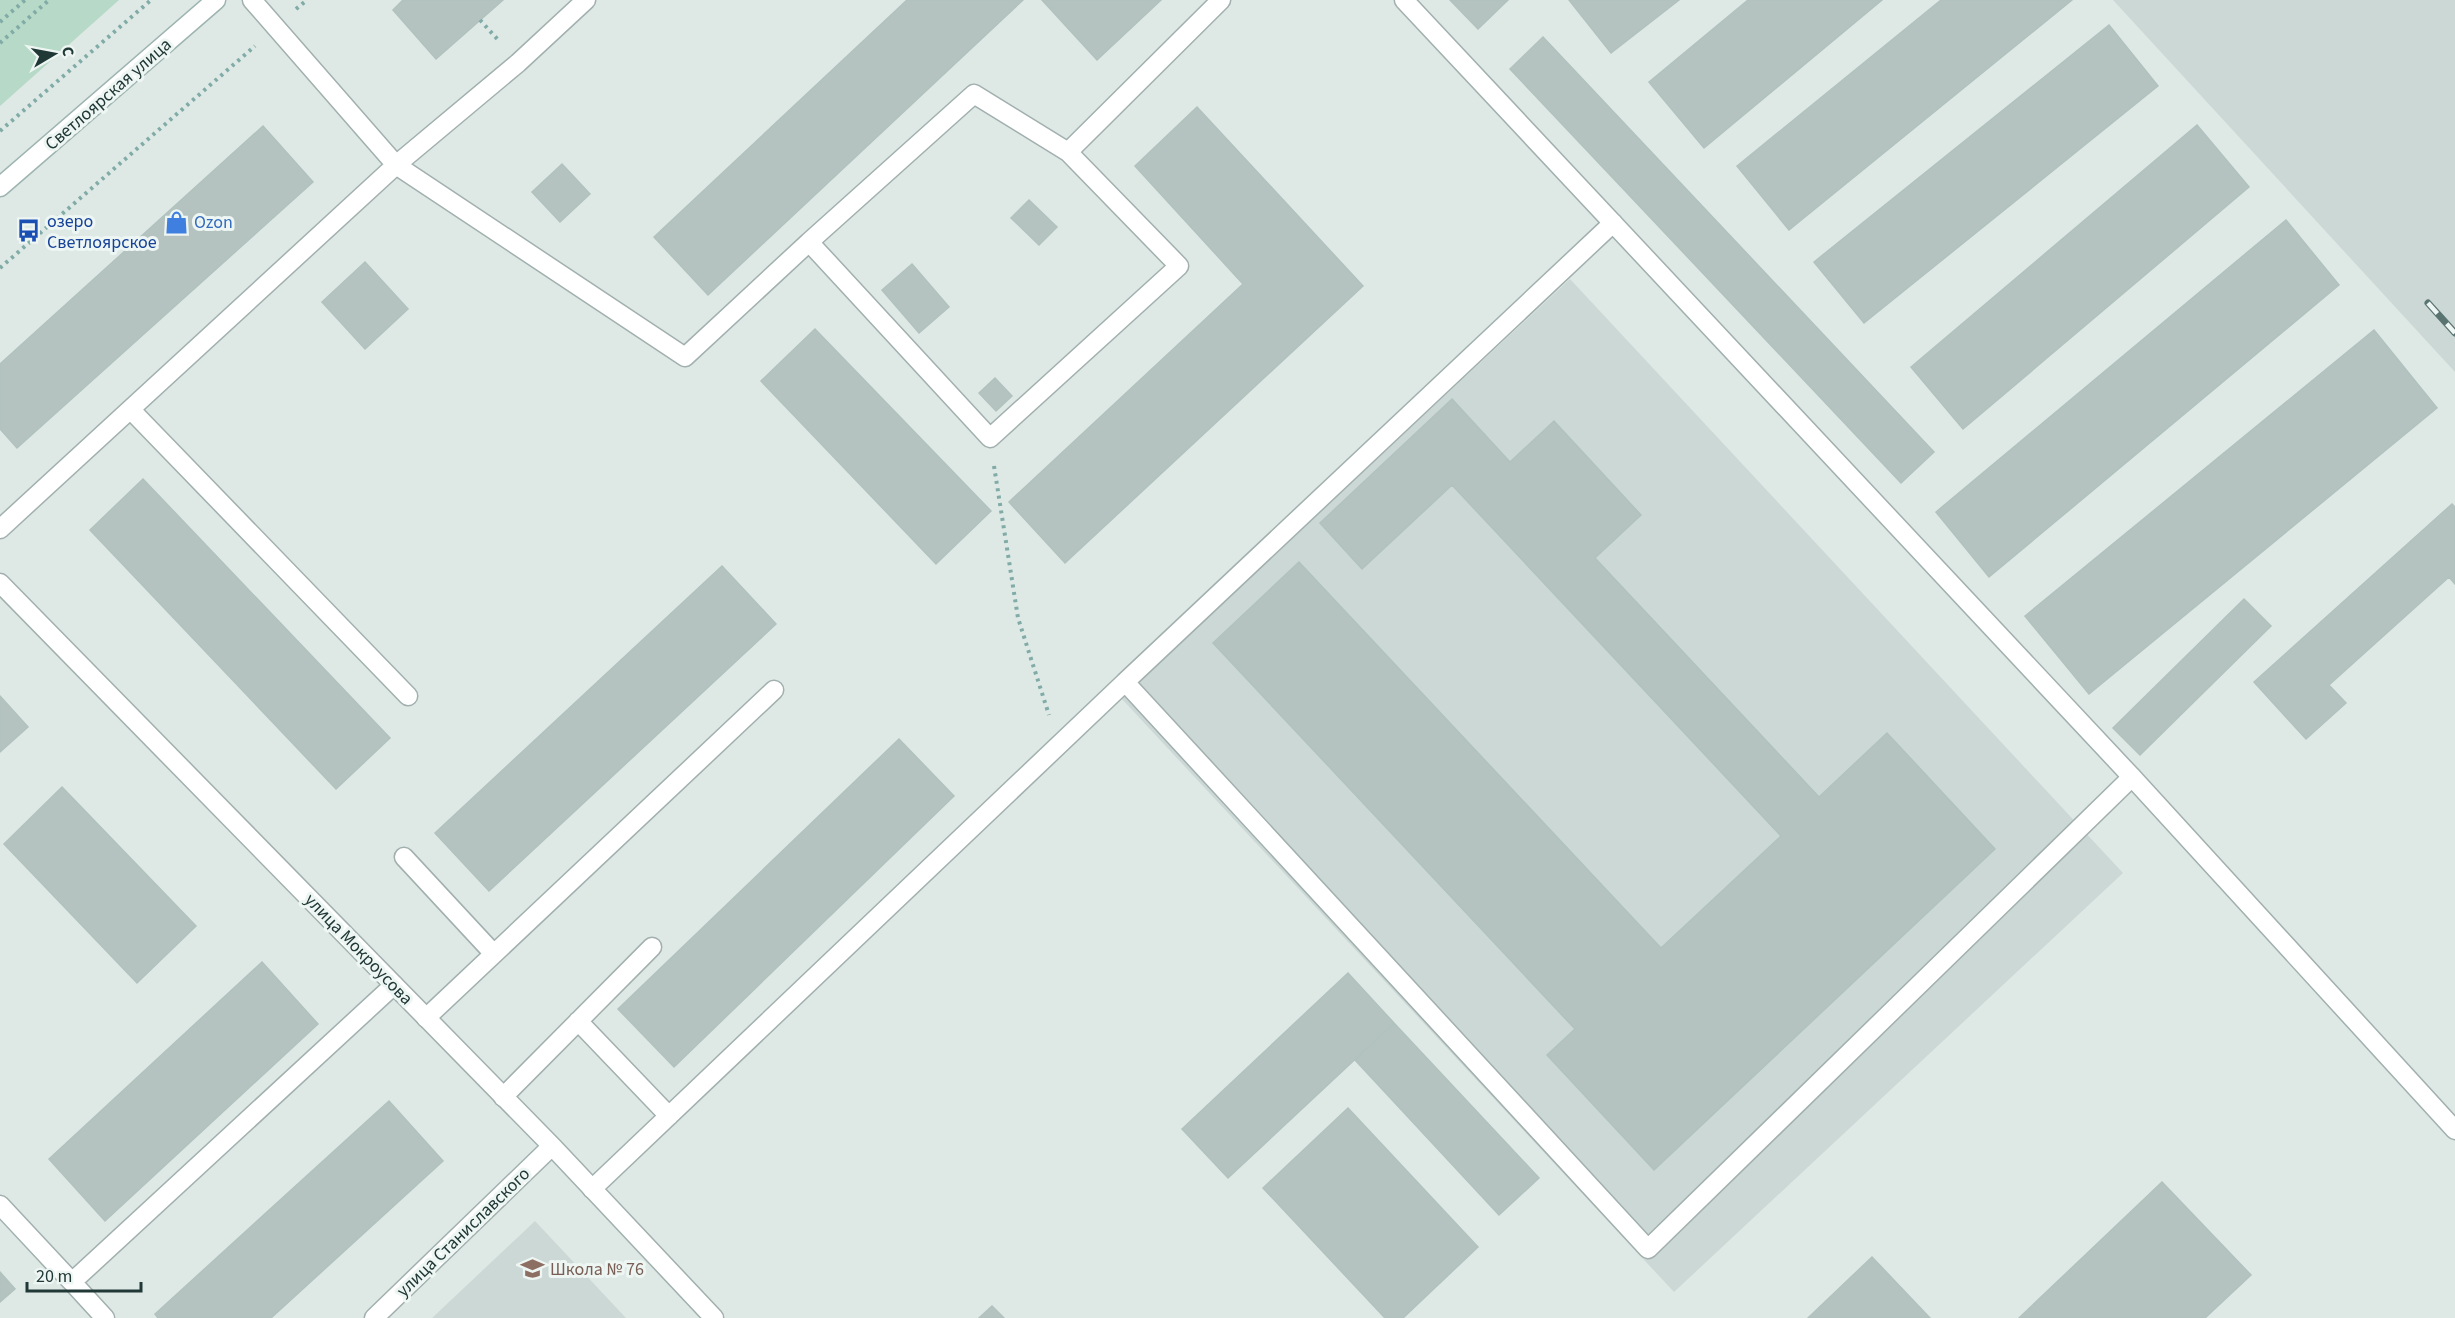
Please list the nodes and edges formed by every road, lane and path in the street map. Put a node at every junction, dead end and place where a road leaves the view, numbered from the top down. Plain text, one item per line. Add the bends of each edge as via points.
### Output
1 (26, 0) edge
2 (49, 0) edge
3 (151, 0) edge
4 (216, 0) edge
5 (252, 0) edge
6 (307, 0) edge
7 (586, 0) edge
8 (1221, 0) edge
9 (1404, 0) edge
10 (0, 22) edge
11 (276, 27) junction
12 (0, 42) edge
13 (0, 131) edge
14 (1068, 152) junction
15 (396, 165) junction
16 (0, 188) edge
17 (1613, 223) junction
18 (809, 242) junction
19 (0, 268) edge
20 (131, 411) junction
21 (990, 438) junction
22 (0, 529) edge
23 (0, 585) edge
24 (1125, 682) junction
25 (774, 690) dead end
26 (408, 696) dead end
27 (1059, 746) junction
28 (2132, 777) junction
29 (405, 857) dead end
30 (652, 946) dead end
31 (494, 954) junction
32 (394, 985) junction
33 (426, 1018) junction
34 (578, 1021) junction
35 (503, 1097) junction
36 (669, 1116) junction
37 (2455, 1130) edge
38 (552, 1146) junction
39 (592, 1189) junction
40 (0, 1205) edge
41 (72, 1282) junction
42 (105, 1318) edge
43 (374, 1318) edge
44 (714, 1318) edge

1 - 10 path
2 - 12 path
3 - 13 path
4 - 16 street, Светлоярская улица
5 - 11 street
6 - 11 path
7 - 15 street
8 - 14 street
9 - 17 street
11 - 15 street
11 - 19 path
14 - 18 street via 974,94
14 - 21 street via 1179,266
15 - 18 street via 685,357
15 - 20 street
17 - 24 street
17 - 28 street
18 - 21 street
20 - 22 street
20 - 26 street
21 - 27 path via 1018,618
23 - 32 street, улица Мокроусова
24 - 27 street
24 - 28 street via 1648,1248
25 - 31 street
27 - 36 street
28 - 37 street
29 - 31 street
30 - 34 street
31 - 33 street
32 - 33 street, улица Мокроусова
32 - 41 street
33 - 35 street, улица Мокроусова
34 - 35 street
34 - 36 street
35 - 38 street, улица Мокроусова
36 - 39 street
38 - 39 street, улица Мокроусова
38 - 43 street, улица Станиславского
39 - 44 street, улица Мокроусова
40 - 41 street
41 - 42 street

